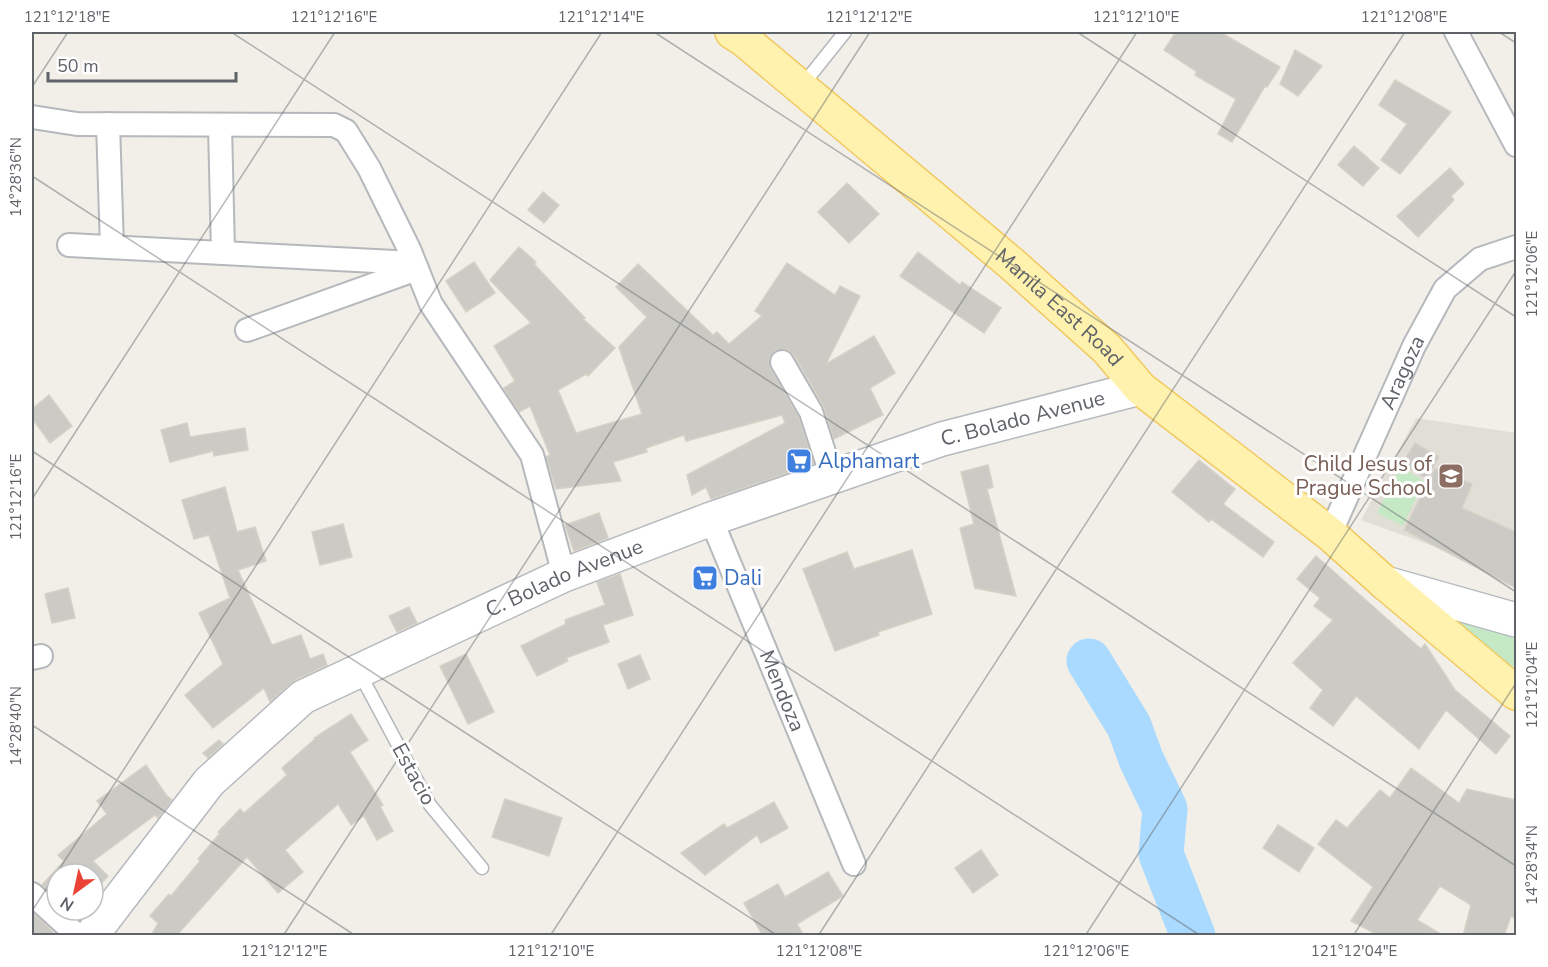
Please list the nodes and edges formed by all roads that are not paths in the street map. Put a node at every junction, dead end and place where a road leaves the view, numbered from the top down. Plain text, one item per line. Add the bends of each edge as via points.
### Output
1 (845, 32) edge
2 (1456, 32) edge
3 (742, 34) edge
4 (801, 87) junction
5 (32, 117) edge
6 (108, 124) junction
7 (220, 124) junction
8 (1516, 145) edge
9 (69, 245) dead end
10 (112, 247) junction
11 (1516, 247) edge
12 (223, 253) junction
13 (416, 266) junction
14 (247, 330) dead end
15 (782, 362) dead end
16 (1140, 388) junction
17 (832, 477) junction
18 (711, 519) junction
19 (1330, 534) junction
20 (564, 575) junction
21 (1385, 583) junction
22 (1516, 620) edge
23 (359, 672) junction
24 (1516, 693) edge
25 (854, 864) dead end
26 (482, 868) dead end
27 (32, 894) edge
28 (78, 936) edge
29 (91, 936) edge

1 - 4 lane
2 - 8 street
3 - 4 main road, Manila East Road
4 - 16 main road, Manila East Road via 1012,264 1107,349
5 - 6 street
6 - 7 street
6 - 10 street
7 - 12 street
7 - 13 street via 334,125 346,131 369,168
9 - 10 street
10 - 12 street
11 - 19 street, Aragoza via 1480,259 1445,289 1414,346
12 - 13 street
13 - 14 street
13 - 20 street via 431,304 532,455
15 - 17 street via 811,412
16 - 17 street, C. Bolado Avenue via 942,439
16 - 19 main road, Manila East Road
17 - 18 street, C. Bolado Avenue
18 - 20 street, C. Bolado Avenue
18 - 25 street, Mendoza
19 - 21 main road, Manila East Road
20 - 23 street, C. Bolado Avenue
21 - 22 street
21 - 24 main road, Manila East Road
23 - 26 lane, Estacio via 430,805
23 - 29 street, C. Bolado Avenue via 303,697 208,782
27 - 28 street

